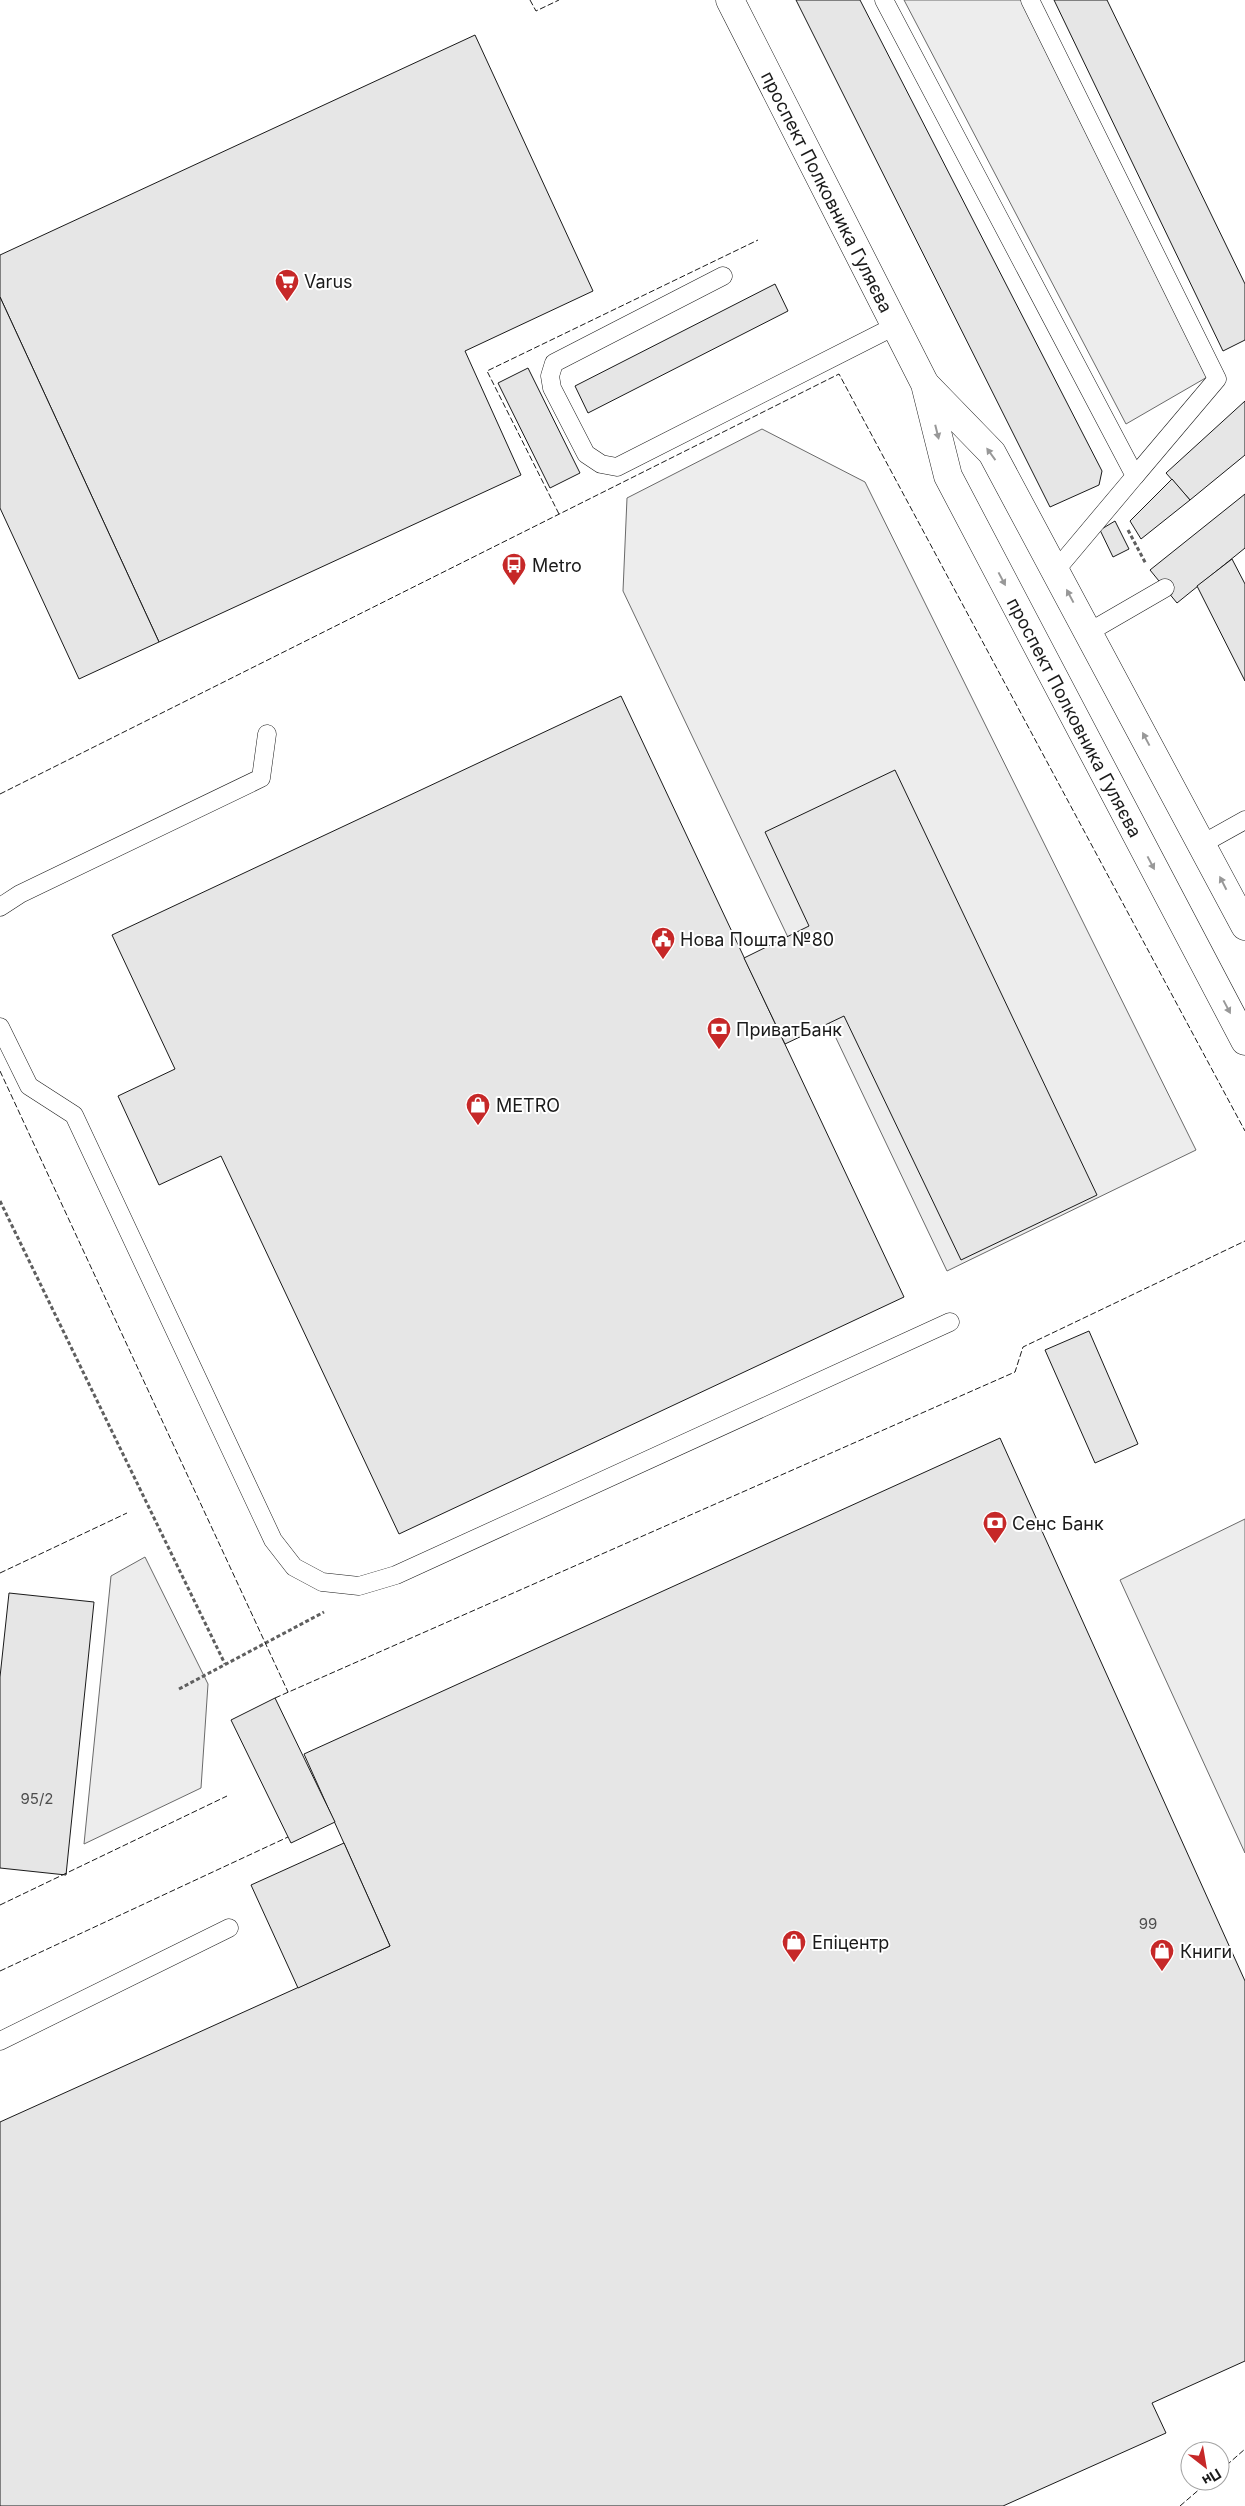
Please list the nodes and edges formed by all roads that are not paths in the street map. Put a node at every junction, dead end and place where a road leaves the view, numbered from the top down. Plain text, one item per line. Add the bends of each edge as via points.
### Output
1 (730, 0) edge
2 (884, 0) edge
3 (1030, 0) edge
4 (724, 276) dead end
5 (895, 326) junction
6 (925, 384) junction
7 (1135, 476) junction
8 (1056, 570) junction
9 (1163, 590) road end
10 (1089, 632) junction
11 (267, 734) dead end
12 (1245, 820) edge
13 (1202, 844) junction
14 (0, 907) edge
15 (1245, 926) edge
16 (0, 1027) edge
17 (1245, 1041) edge
18 (950, 1322) dead end
19 (229, 1928) dead end
20 (0, 2040) edge

1 - 5 main road, проспект Полковника Гуляєва
2 - 7 lane
3 - 7 lane via 1217,379
4 - 5 lane via 554,363 550,376 552,388 586,454 601,464 617,467
5 - 6 main road, проспект Полковника Гуляєва
8 -> 6 main road, проспект Полковника Гуляєва via 992,453
6 -> 17 main road, проспект Полковника Гуляєва via 948,476
7 - 8 lane
10 -> 8 main road, проспект Полковника Гуляєва
9 - 10 lane
13 -> 10 main road, проспект Полковника Гуляєва
11 - 14 lane via 261,778 20,894
12 - 13 lane
15 -> 13 main road, проспект Полковника Гуляєва
16 - 18 lane via 29,1086 74,1115 273,1540 294,1567 322,1582 359,1586 396,1575
19 - 20 lane

